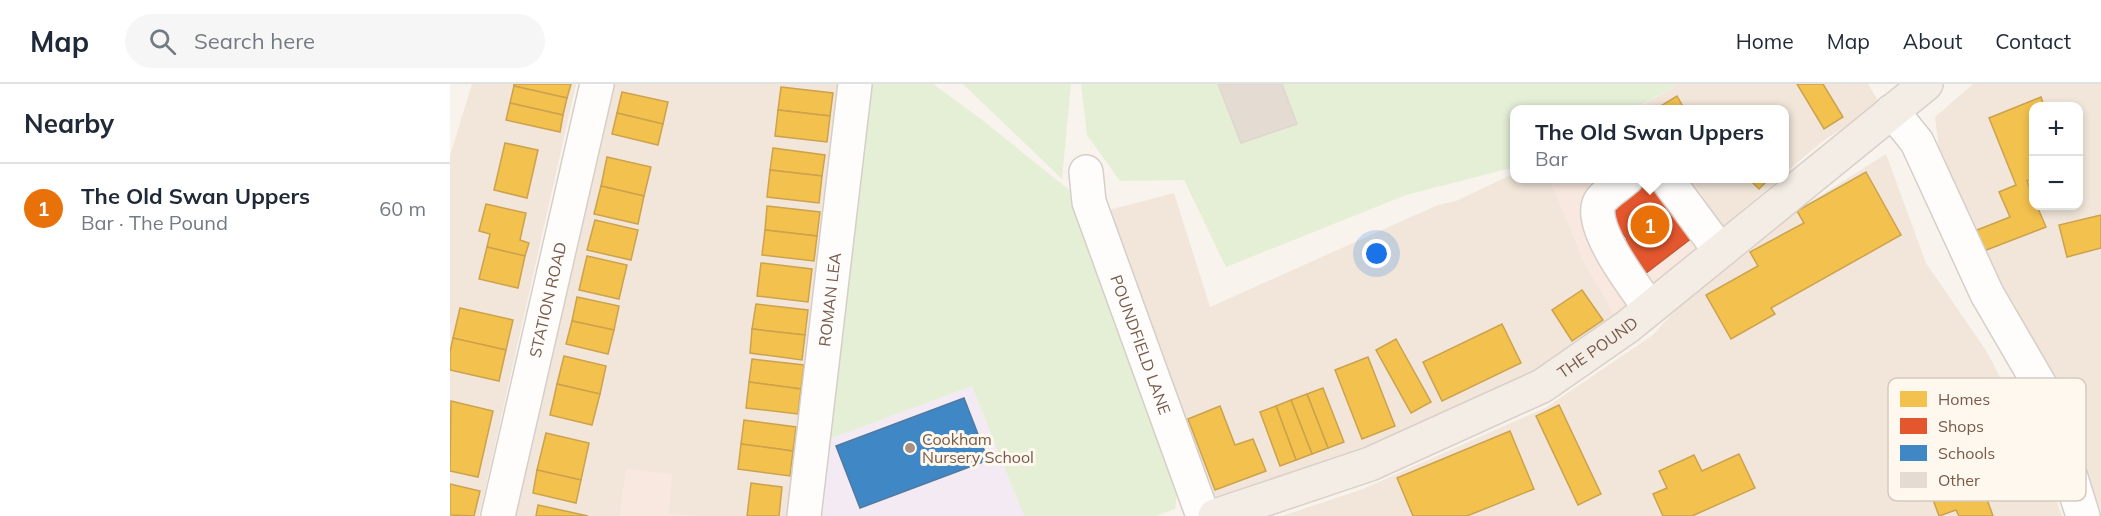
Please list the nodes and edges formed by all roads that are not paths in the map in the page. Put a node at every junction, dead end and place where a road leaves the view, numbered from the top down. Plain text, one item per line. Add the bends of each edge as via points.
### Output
1 (597, 84) edge
2 (855, 84) edge
3 (1926, 84) edge
4 (1892, 111) junction
5 (1086, 172) dead end
6 (1621, 183) edge
7 (1670, 183) edge
8 (1720, 251) junction
9 (1650, 308) junction
10 (2036, 378) edge
11 (2078, 501) edge
12 (498, 516) edge
13 (804, 516) edge
14 (1203, 516) edge
15 (1215, 516) edge
16 (2083, 516) edge

1 - 12 street, STATION ROAD
2 - 13 street, ROMAN LEA
3 - 4 main road, THE POUND
4 - 8 main road, THE POUND
4 - 10 street via 1917,142 1987,294
5 - 14 street, POUNDFIELD LANE via 1089,202
6 - 9 street via 1600,200 1598,221 1612,251
7 - 8 street
8 - 9 main road, THE POUND
9 - 15 main road, THE POUND via 1542,386 1370,464
11 - 16 street

